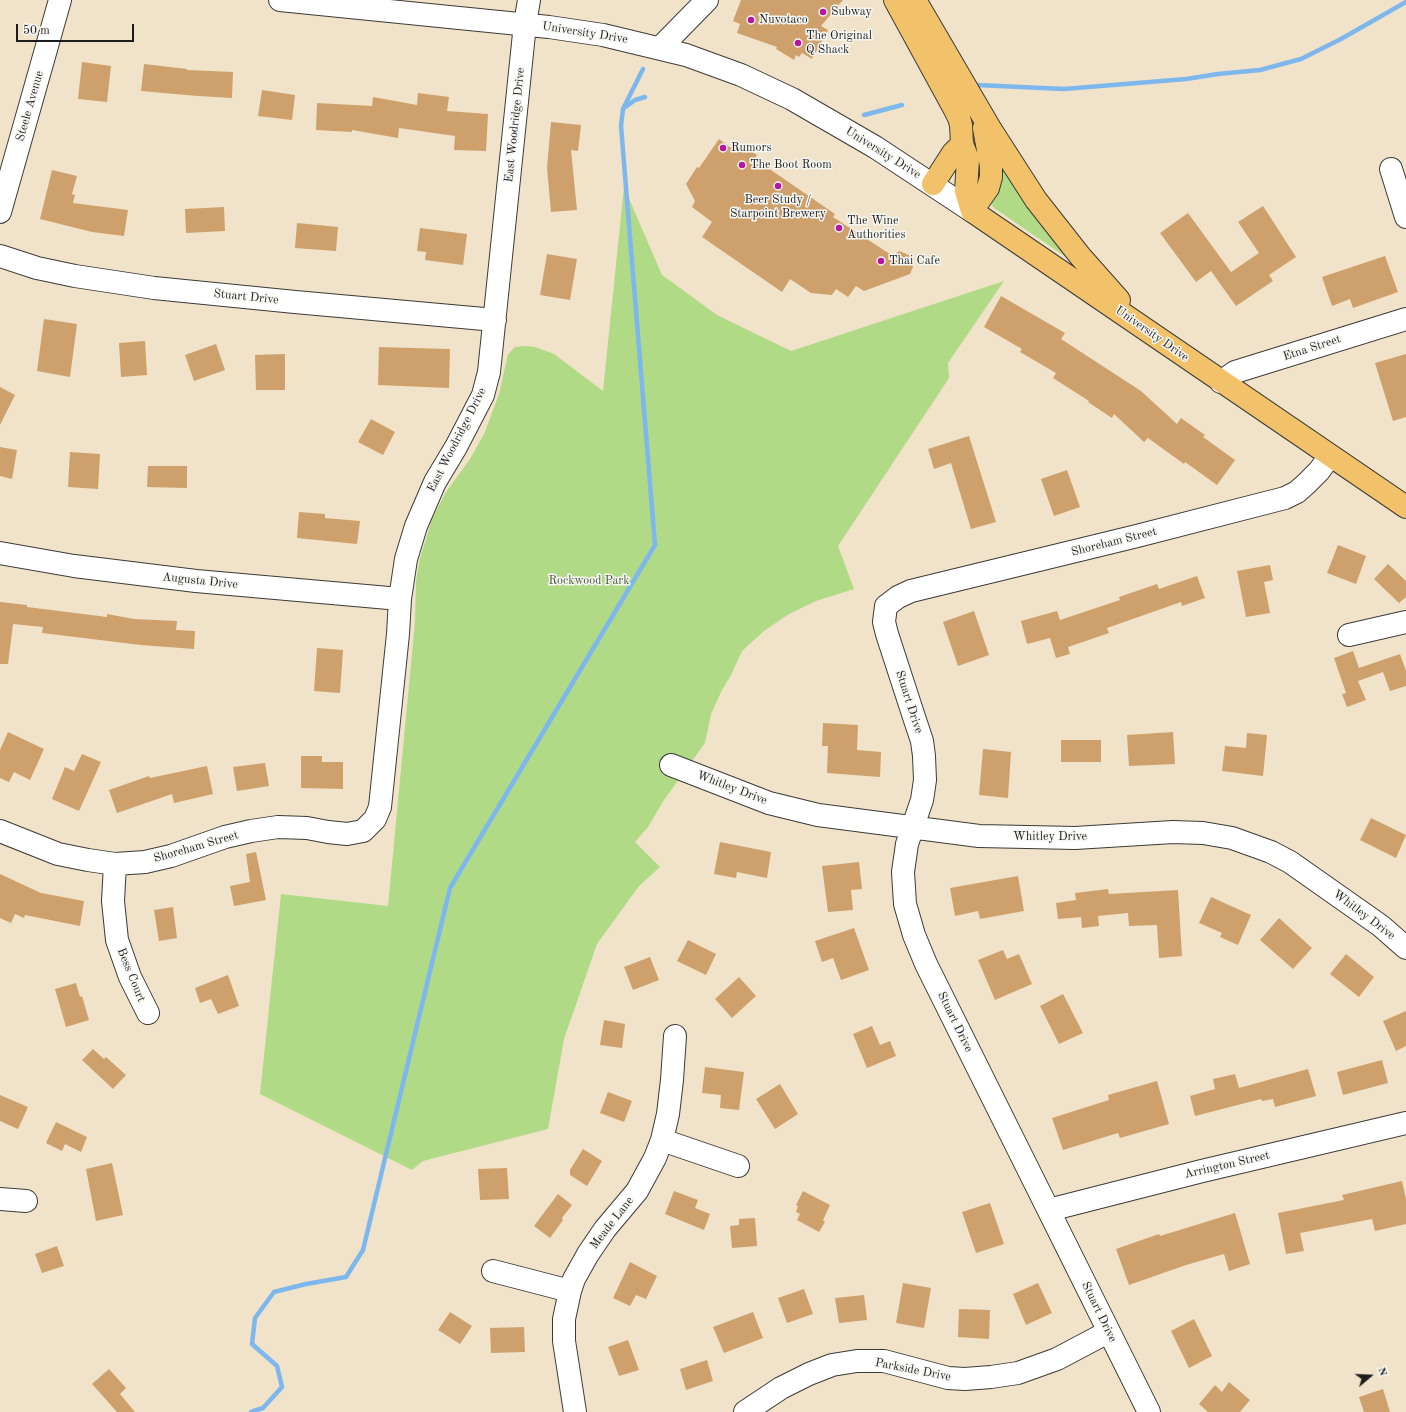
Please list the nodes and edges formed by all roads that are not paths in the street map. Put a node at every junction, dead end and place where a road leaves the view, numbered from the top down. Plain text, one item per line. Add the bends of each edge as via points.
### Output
1 (60, 0) edge
2 (280, 0) edge
3 (529, 0) edge
4 (706, 0) edge
5 (895, 0) edge
6 (915, 0) edge
7 (525, 24) junction
8 (660, 48) junction
9 (983, 116) junction
10 (962, 144) junction
11 (1391, 169) dead end
12 (933, 184) junction
13 (972, 211) junction
14 (0, 212) edge
15 (1406, 217) edge
16 (0, 256) edge
17 (1406, 319) edge
18 (494, 320) junction
19 (1144, 328) junction
20 (1221, 382) junction
21 (1330, 456) junction
22 (1406, 507) edge
23 (0, 553) edge
24 (400, 599) junction
25 (886, 606) joint
26 (1406, 622) edge
27 (1349, 635) dead end
28 (671, 765) dead end
29 (370, 825) joint
30 (913, 827) junction
31 (0, 831) edge
32 (115, 864) junction
33 (1406, 948) edge
34 (148, 1014) dead end
35 (675, 1036) dead end
36 (1406, 1123) edge
37 (662, 1140) junction
38 (738, 1166) dead end
39 (0, 1199) edge
40 (26, 1201) dead end
41 (1049, 1210) junction
42 (493, 1271) dead end
43 (570, 1291) junction
44 (1108, 1332) junction
45 (574, 1412) edge
46 (745, 1412) edge
47 (1149, 1412) edge

1 - 14 street, Steele Avenue
2 - 7 street, University Drive
3 - 7 street, East Woodridge Drive
4 - 8 street
5 - 10 main road via 954,108 961,125
6 - 9 main road
7 - 8 street, University Drive via 603,34
7 - 18 street, East Woodridge Drive
8 - 12 street, University Drive via 741,75 792,99
9 - 13 main road via 991,177 988,188
9 - 19 main road via 1017,172 1052,222
10 - 12 main road via 953,153
10 - 13 main road via 968,159 966,191
11 - 15 street
12 - 13 street, University Drive
13 - 19 main road, University Drive
16 - 18 street, Stuart Drive via 37,268 75,276 154,288
17 - 20 street, Etna Street via 1235,372
18 - 24 street, East Woodridge Drive via 489,372 483,395 435,482 416,526 406,559
19 - 20 main road, University Drive
20 - 21 main road, University Drive
21 - 22 main road, University Drive
21 - 25 street, Shoreham Street via 1306,484 1285,498 911,591
23 - 24 street, Augusta Drive via 74,566 196,581
24 - 29 street, East Woodridge Drive via 380,807
25 - 30 street, Stuart Drive via 884,622 922,741 924,756 923,793
26 - 27 street
28 - 30 street, Whitley Drive via 769,803 818,815
29 - 32 street, Shoreham Street via 363,831 347,834 307,828 251,831 225,837 171,856 145,862
30 - 33 street, Whitley Drive via 979,836 1028,838 1173,832 1203,833 1232,838 1290,862 1381,926
30 - 41 street, Stuart Drive via 907,844 903,888 914,935 929,971
31 - 32 street, Shoreham Street via 58,854
32 - 34 street, Bess Court via 113,900 117,940 130,977
35 - 37 street, Meade Lane via 668,1114
36 - 41 street, Arrington Street
37 - 38 street
37 - 43 street, Meade Lane via 637,1191 588,1254
39 - 40 street
41 - 44 street, Stuart Drive
42 - 43 street
43 - 45 street, Meade Lane via 564,1319 564,1341
44 - 46 street, Parkside Drive via 1057,1359 1018,1373 991,1377 948,1378 884,1361 857,1361 832,1366 781,1388
44 - 47 street, Stuart Drive

